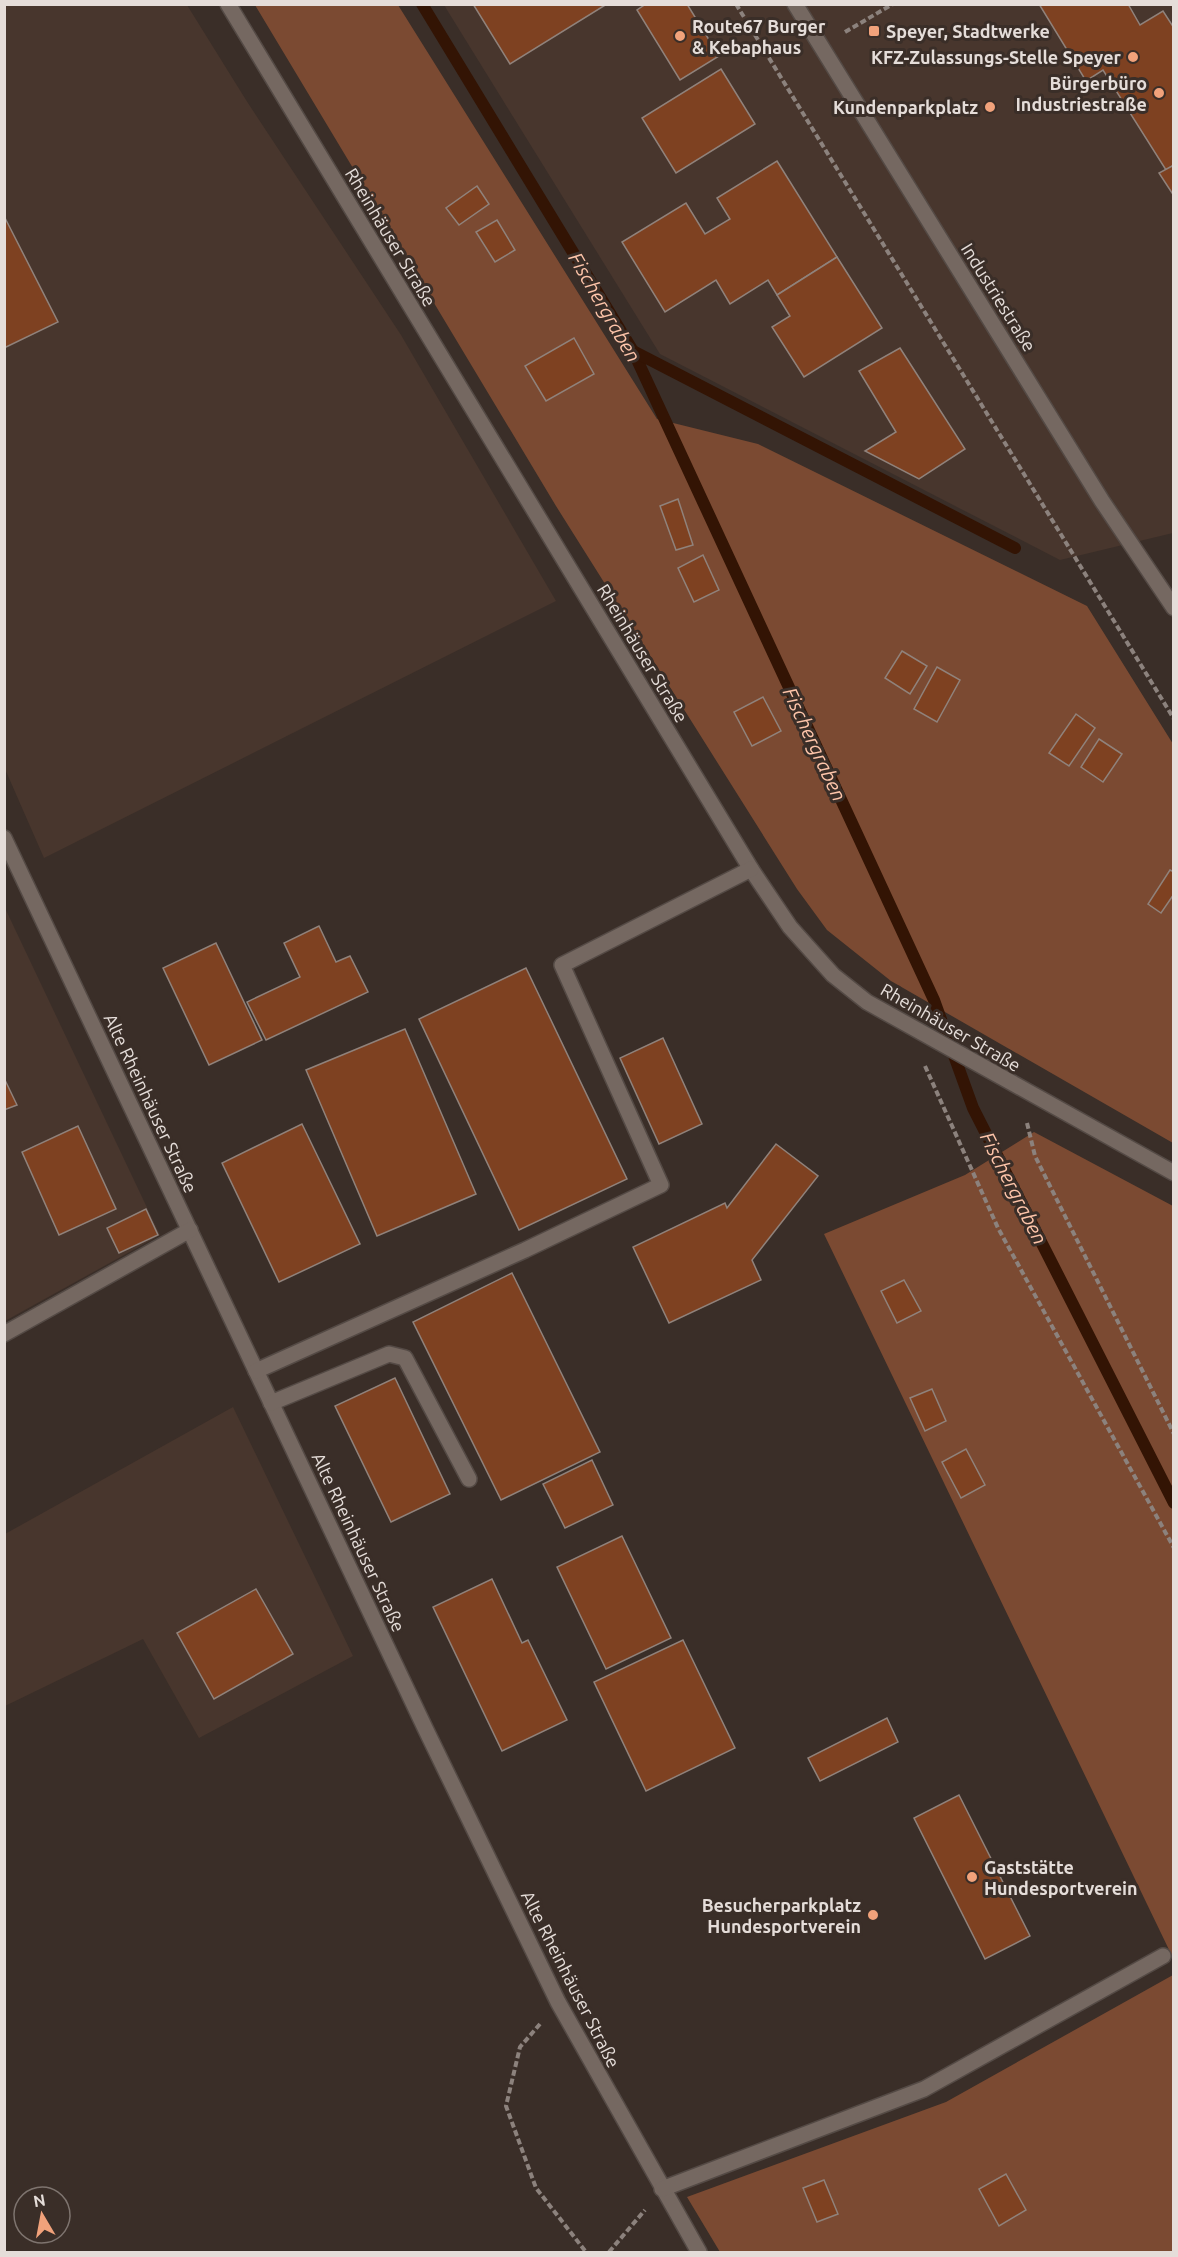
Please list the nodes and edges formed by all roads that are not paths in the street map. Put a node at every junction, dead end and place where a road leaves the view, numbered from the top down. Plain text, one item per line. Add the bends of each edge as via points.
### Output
1 (228, 4) edge
2 (795, 4) edge
3 (1173, 608) edge
4 (4, 838) edge
5 (751, 869) junction
6 (1173, 1173) edge
7 (190, 1230) junction
8 (4, 1334) edge
9 (256, 1371) junction
10 (271, 1403) junction
11 (469, 1479) dead end
12 (1163, 1956) dead end
13 (662, 2189) junction
14 (699, 2253) edge

1 - 5 street, Rheinhäuser Straße
2 - 3 street, Industriestraße via 1102,501
4 - 7 street, Alte Rheinhäuser Straße
5 - 6 street, Rheinhäuser Straße via 790,927 833,975 867,1002
5 - 9 street via 562,965 661,1185
7 - 8 street
7 - 9 street, Alte Rheinhäuser Straße
9 - 10 street, Alte Rheinhäuser Straße
10 - 11 street via 389,1354 405,1358
10 - 13 street, Alte Rheinhäuser Straße via 558,2002
12 - 13 street via 924,2089
13 - 14 street, Alte Rheinhäuser Straße

